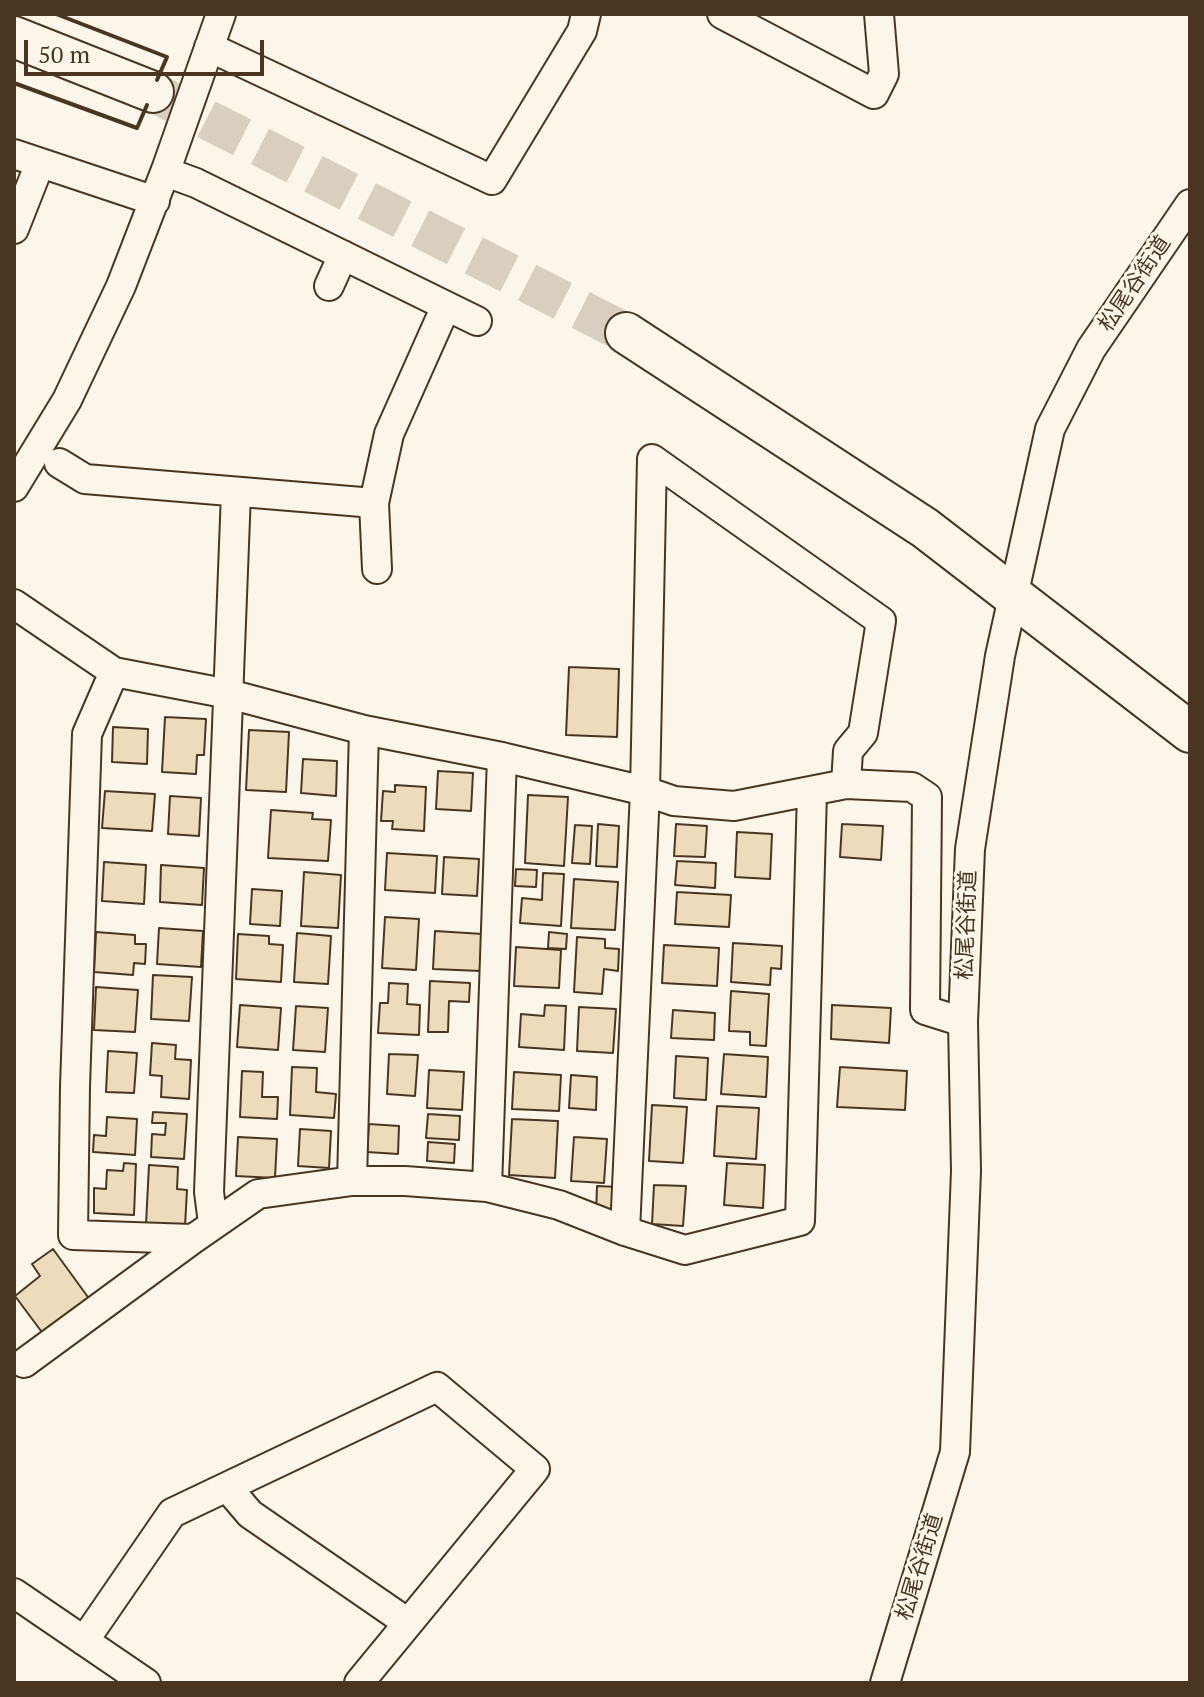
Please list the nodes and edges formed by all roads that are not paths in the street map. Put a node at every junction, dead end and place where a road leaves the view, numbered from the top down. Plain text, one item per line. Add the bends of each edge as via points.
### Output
1 (221, 14) edge
2 (586, 14) edge
3 (722, 14) edge
4 (879, 14) edge
5 (14, 37) edge
6 (209, 47) junction
7 (153, 92) tunnel mouth
8 (27, 159) edge
9 (166, 172) junction
10 (155, 201) junction
11 (1190, 204) edge
12 (14, 229) edge
13 (343, 255) junction
14 (329, 286) dead end
15 (446, 306) junction
16 (477, 321) dead end
17 (626, 333) tunnel mouth
18 (59, 463) dead end
19 (14, 487) edge
20 (236, 493) junction
21 (374, 503) junction
22 (377, 569) dead end
23 (1013, 596) junction
24 (14, 604) edge
25 (114, 672) junction
26 (229, 694) junction
27 (364, 730) junction
28 (1190, 732) edge
29 (502, 757) junction
30 (846, 784) junction
31 (645, 791) junction
32 (812, 792) junction
33 (963, 1022) junction
34 (352, 1181) junction
35 (487, 1187) junction
36 (203, 1231) junction
37 (625, 1231) junction
38 (24, 1363) dead end
39 (227, 1487) junction
40 (14, 1593) edge
41 (408, 1623) junction
42 (84, 1641) junction
43 (146, 1683) edge
44 (359, 1683) edge
45 (885, 1683) edge

1 - 6 street
2 - 6 street via 582,31 492,180
3 - 4 street via 874,94 884,74
5 - 7 street
6 - 9 street
8 - 10 street
8 - 12 street
9 - 10 street
9 - 13 street
10 - 19 street via 67,400
11 - 23 street, 松尾谷街道 via 1091,349 1050,429
13 - 14 street
13 - 15 street
15 - 16 street
15 - 21 street via 389,434
17 - 23 street via 925,528
18 - 20 street via 85,479
20 - 21 street
20 - 26 street
21 - 22 street
23 - 28 street
23 - 33 street, 松尾谷街道 via 970,849
24 - 25 street
25 - 26 street
25 - 36 street via 87,734 73,1235
26 - 27 street
26 - 36 street via 209,1192
27 - 29 street
27 - 34 street
29 - 31 street
29 - 35 street
30 - 31 street via 848,751 863,733 881,621 652,459
30 - 32 street
30 - 33 street via 912,787 927,797 925,1010
31 - 32 street via 674,801 734,806
31 - 37 street
32 - 37 street via 800,1221 685,1250
33 - 45 street, 松尾谷街道 via 966,1171 955,1452
34 - 35 street
34 - 36 street via 258,1194
35 - 37 street via 559,1205
36 - 38 street
39 - 41 street via 250,1514
39 - 41 street via 437,1387 535,1469
39 - 42 street via 172,1513
40 - 42 street
41 - 44 street
42 - 43 street

